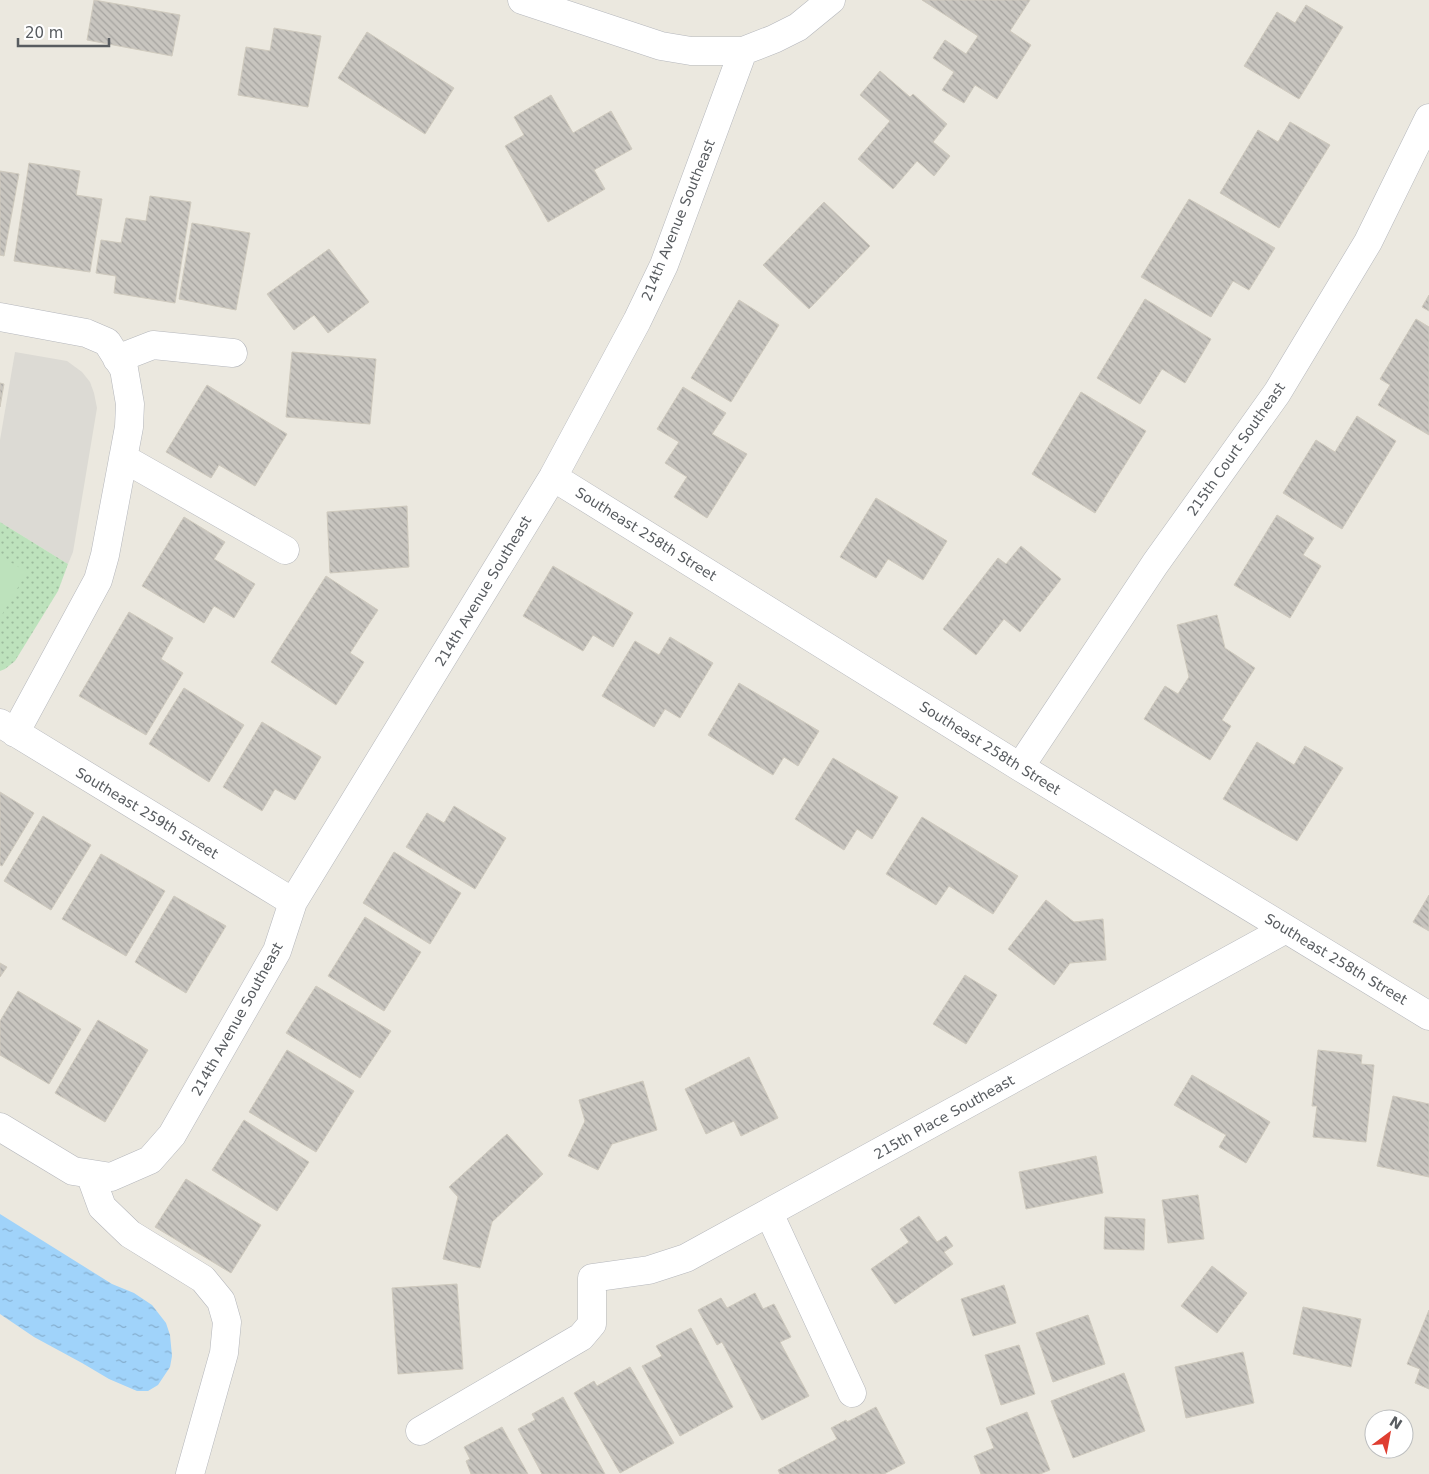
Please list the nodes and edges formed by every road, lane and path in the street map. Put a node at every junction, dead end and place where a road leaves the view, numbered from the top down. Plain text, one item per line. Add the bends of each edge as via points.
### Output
1 (522, 0) edge
2 (830, 0) edge
3 (743, 51) junction
4 (1429, 118) edge
5 (0, 316) edge
6 (233, 354) dead end
7 (117, 359) junction
8 (123, 458) junction
9 (553, 477) junction
10 (286, 550) dead end
11 (8, 728) edge
12 (1020, 767) junction
13 (294, 902) junction
14 (1286, 929) junction
15 (1429, 1016) edge
16 (0, 1127) edge
17 (101, 1176) junction
18 (769, 1213) junction
19 (852, 1393) dead end
20 (420, 1431) dead end
21 (190, 1474) edge

1 - 3 street via 660,46 691,51
2 - 3 street via 798,27
3 - 9 street, 214th Avenue Southeast via 664,265 637,322
4 - 12 street, 215th Court Southeast via 1368,242 1277,393 1155,564
5 - 7 street via 86,333 107,342
6 - 7 street via 153,345
7 - 8 street via 124,369 130,404
8 - 10 street
8 - 11 street via 98,580
9 - 12 street, Southeast 258th Street
9 - 13 street, 214th Avenue Southeast
11 - 13 street, Southeast 259th Street
12 - 14 street, Southeast 258th Street
13 - 17 street, 214th Avenue Southeast via 277,951 172,1135 150,1160
14 - 15 street, Southeast 258th Street
14 - 18 street, 215th Place Southeast
16 - 17 street via 73,1171
17 - 21 street via 102,1207 130,1234 203,1279 221,1301 228,1322 224,1353
18 - 19 street
18 - 20 street, 215th Place Southeast via 686,1258 649,1270 592,1278 592,1324 581,1337

